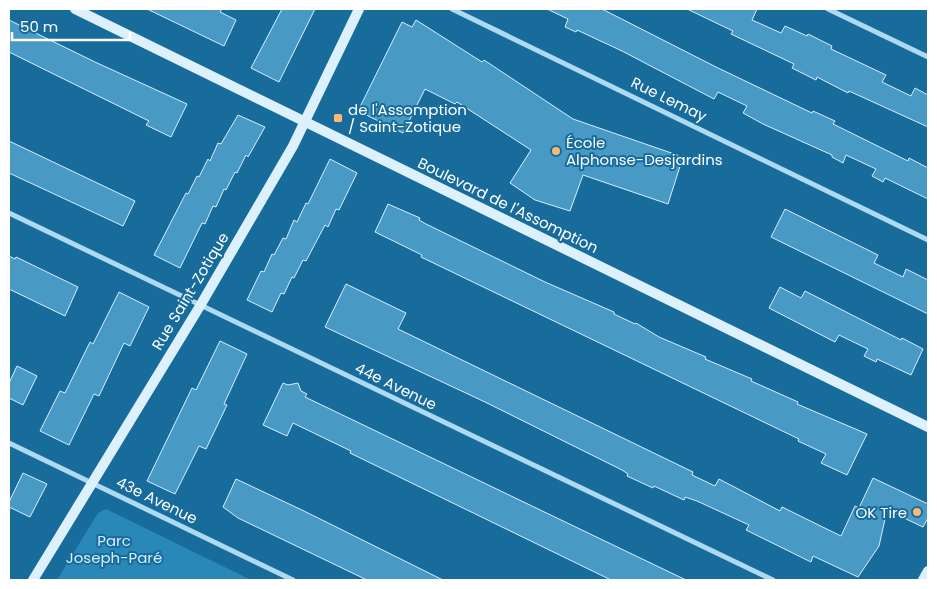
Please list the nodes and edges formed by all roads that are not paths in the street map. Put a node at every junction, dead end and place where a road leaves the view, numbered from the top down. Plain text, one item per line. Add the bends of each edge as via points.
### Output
1 (76, 9) edge
2 (359, 9) edge
3 (452, 9) edge
4 (828, 9) edge
5 (928, 57) edge
6 (305, 121) junction
7 (9, 213) edge
8 (928, 240) edge
9 (200, 306) junction
10 (928, 427) edge
11 (9, 443) edge
12 (92, 482) junction
13 (928, 571) edge
14 (33, 580) edge
15 (293, 580) edge
16 (773, 580) edge
17 (923, 580) edge

1 - 6 street, Boulevard de l'Assomption
2 - 6 street, Rue Saint-Zotique
3 - 8 street, Rue Lemay
4 - 5 street
6 - 9 street, Rue Saint-Zotique
6 - 10 street, Boulevard de l'Assomption
7 - 9 street, 44e Avenue
9 - 12 street, Rue Saint-Zotique
9 - 16 street, 44e Avenue
11 - 12 street, 43e Avenue
12 - 14 street, Rue Saint-Zotique
12 - 15 street, 43e Avenue
13 - 17 street

